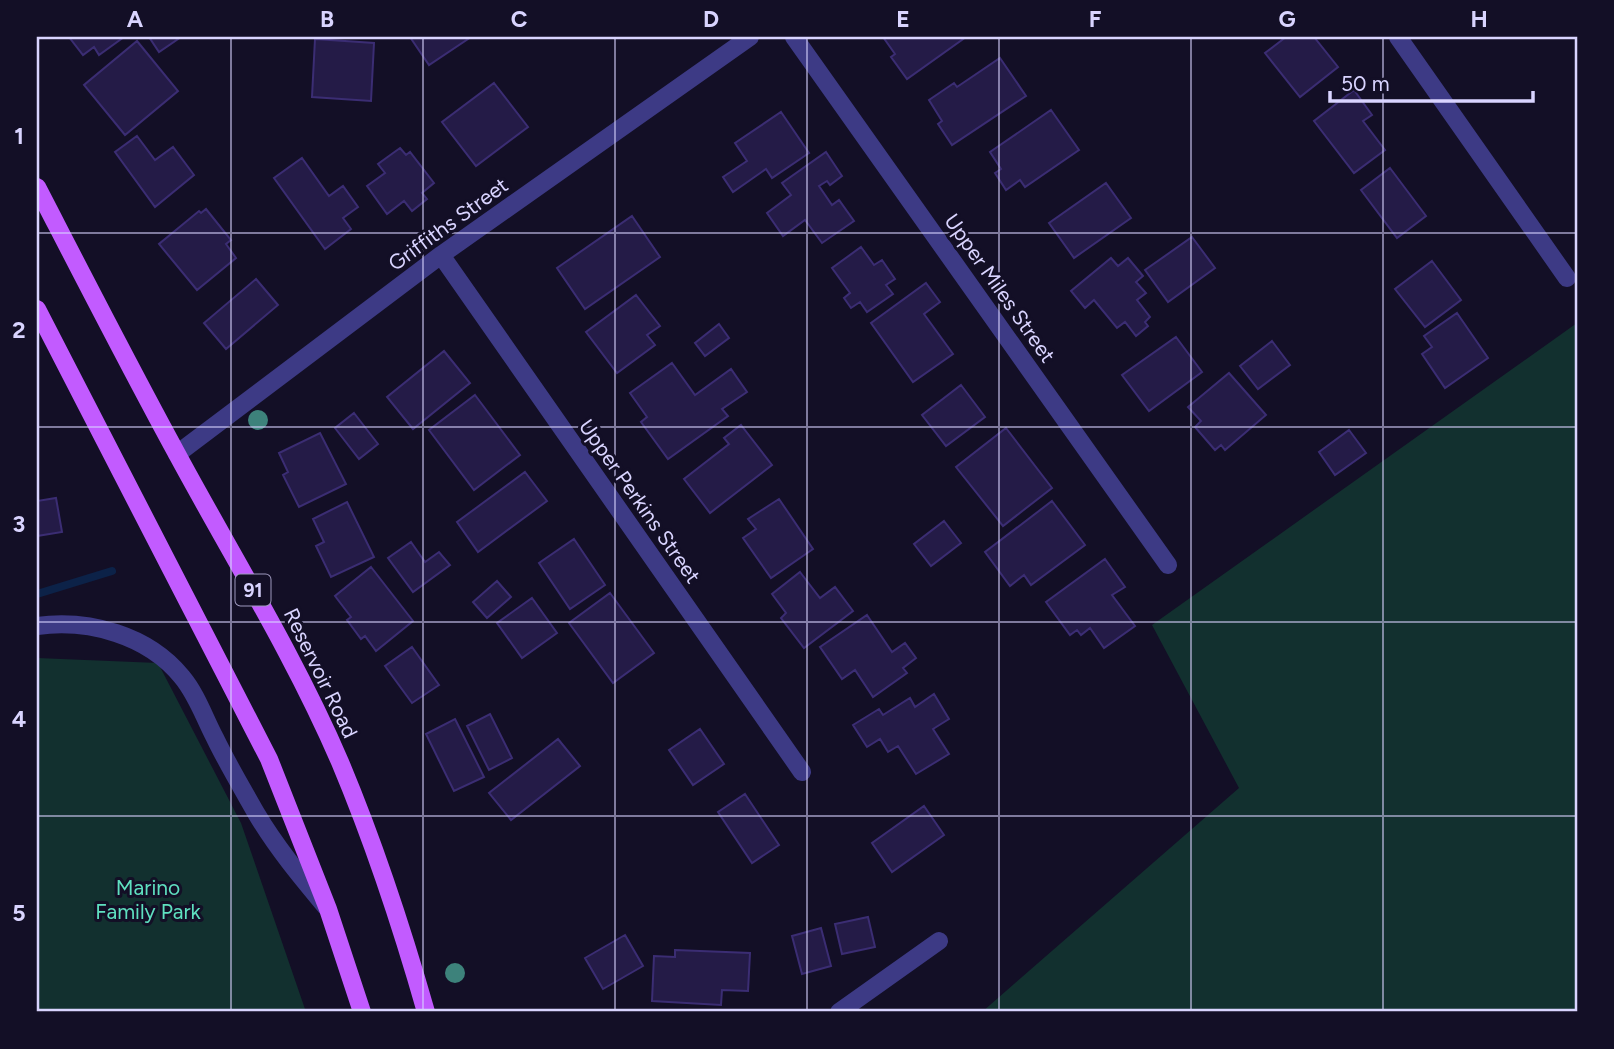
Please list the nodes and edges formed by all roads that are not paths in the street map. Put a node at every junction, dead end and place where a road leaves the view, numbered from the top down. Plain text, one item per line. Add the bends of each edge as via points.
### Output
1 (750, 37) edge
2 (793, 37) edge
3 (1398, 37) edge
4 (37, 187) edge
5 (441, 256) junction
6 (1567, 278) dead end
7 (37, 309) edge
8 (177, 454) junction
9 (1168, 565) dead end
10 (37, 626) edge
11 (802, 772) dead end
12 (328, 909) junction
13 (939, 941) dead end
14 (362, 1012) edge
15 (426, 1012) edge
16 (839, 1012) edge

1 - 5 street, Griffiths Street
2 - 9 street, Upper Miles Street
3 - 6 street
4 - 8 main road, Reservoir Road / 91
5 - 8 street, Griffiths Street
5 - 11 street, Upper Perkins Street
7 - 12 main road via 269,759
8 - 15 main road, Reservoir Road / 91 via 284,644 334,750 386,883
10 - 12 street via 89,625 117,633 145,646 181,675 258,816
12 - 14 main road
13 - 16 street

